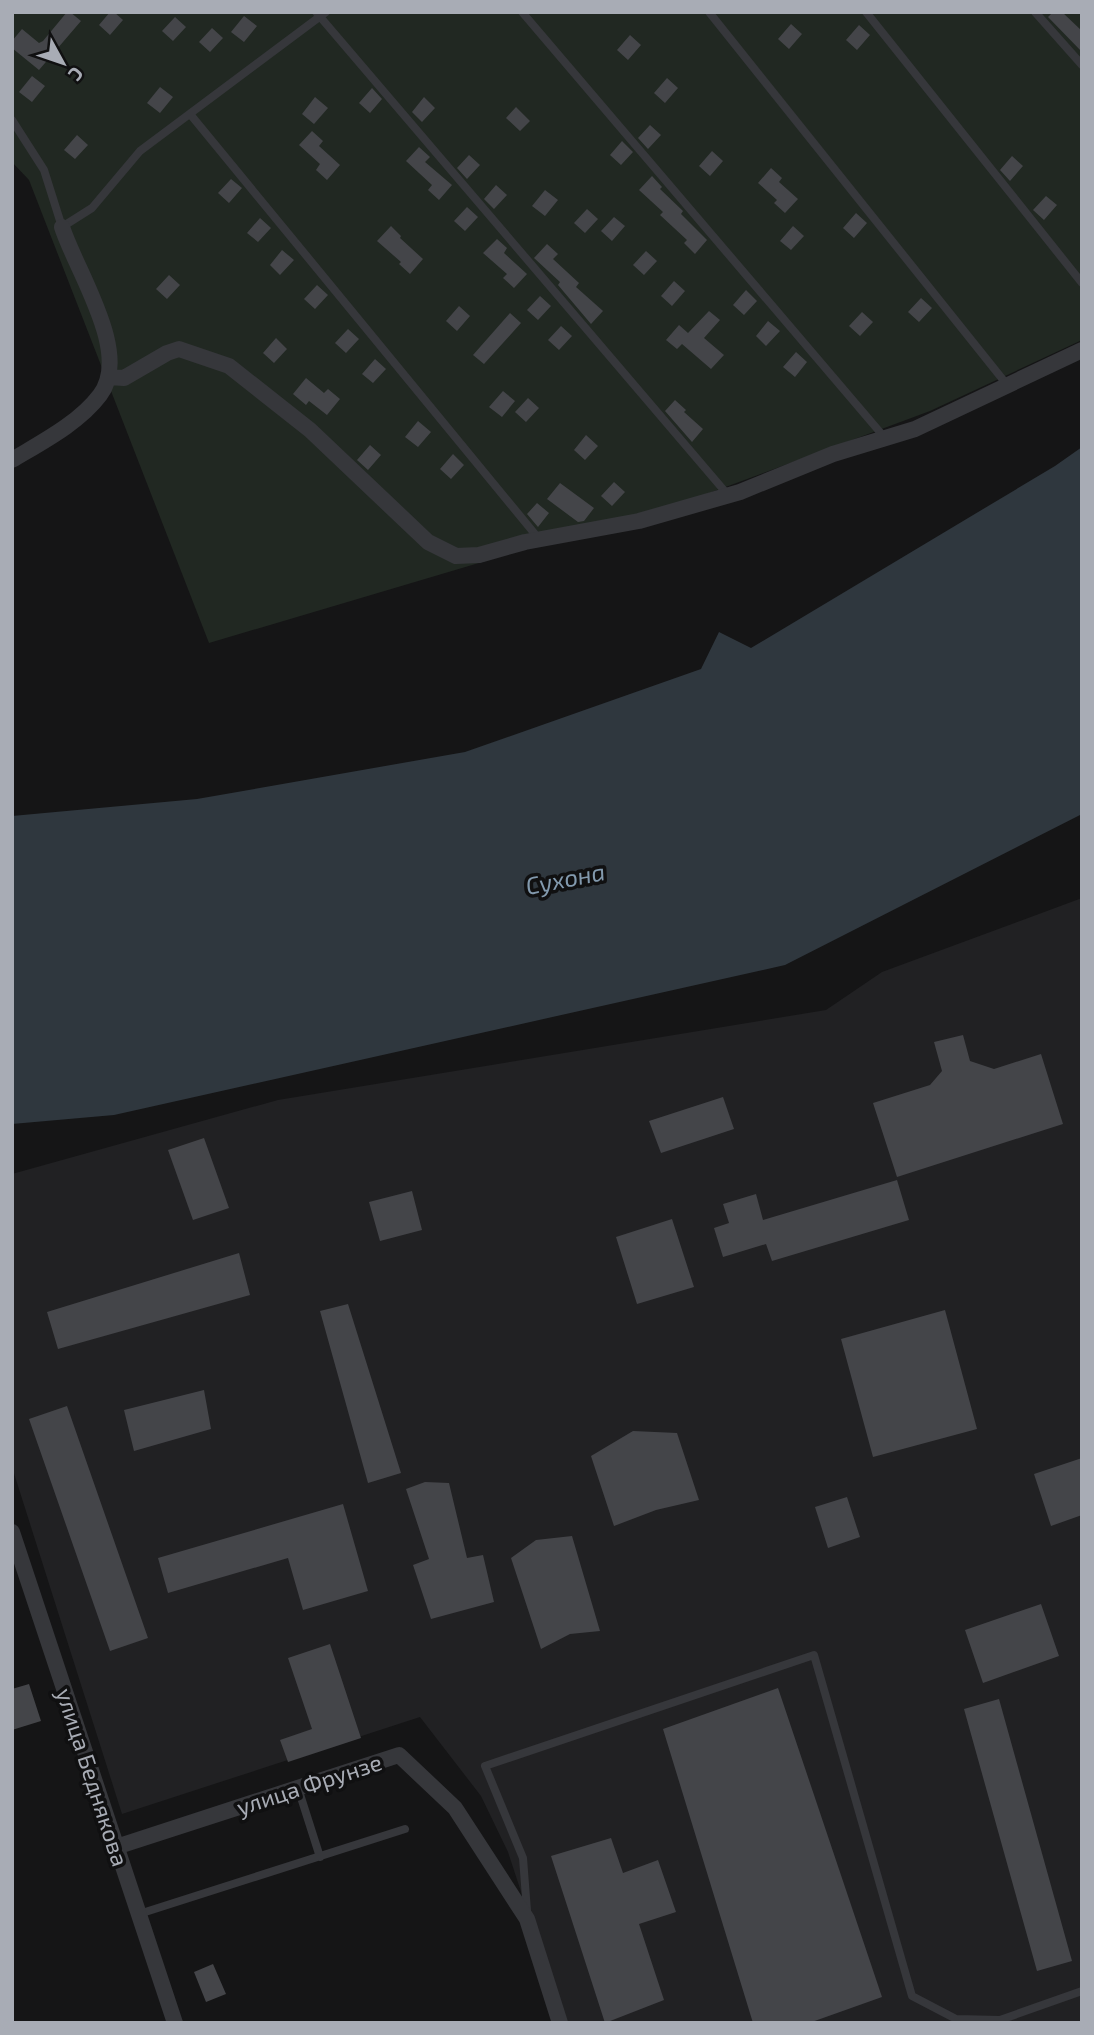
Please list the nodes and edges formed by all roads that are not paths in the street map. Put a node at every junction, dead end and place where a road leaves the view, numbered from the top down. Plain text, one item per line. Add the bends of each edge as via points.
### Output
1 (522, 12) edge
2 (709, 12) edge
3 (866, 12) edge
4 (1035, 12) edge
5 (320, 14) edge
6 (1082, 65) edge
7 (190, 114) junction
8 (12, 120) edge
9 (62, 227) junction
10 (1082, 283) edge
11 (1082, 350) edge
12 (109, 377) junction
13 (1008, 386) junction
14 (885, 438) junction
15 (12, 460) edge
16 (728, 495) junction
17 (540, 539) junction
18 (12, 1532) edge
19 (298, 1788) junction
20 (405, 1829) dead end
21 (116, 1847) junction
22 (320, 1857) junction
23 (139, 1914) junction
24 (527, 1919) junction
25 (1082, 1991) edge
26 (175, 2023) edge
27 (560, 2023) edge

1 - 14 lane
2 - 13 lane
3 - 10 lane
4 - 6 lane
5 - 7 lane
5 - 16 lane
7 - 9 lane via 140,150 92,208
7 - 17 lane
8 - 9 lane via 44,170
9 - 12 street via 104,329
11 - 13 street
12 - 15 street via 102,393 78,416
12 - 17 street via 124,378 178,349 229,366 310,430 428,542 456,556 479,555
13 - 14 street
14 - 16 street
16 - 17 street via 639,521
18 - 21 street, улица Беднякова
19 - 21 street, улица Фрунзе
19 - 22 lane
19 - 24 street, улица Фрунзе via 399,1755 455,1808
20 - 22 lane
21 - 23 street, улица Беднякова
22 - 23 lane
23 - 26 street, улица Беднякова
24 - 25 lane via 523,1858 485,1766 814,1655 912,1996 956,2019 1000,2020
24 - 27 street, улица Фрунзе

